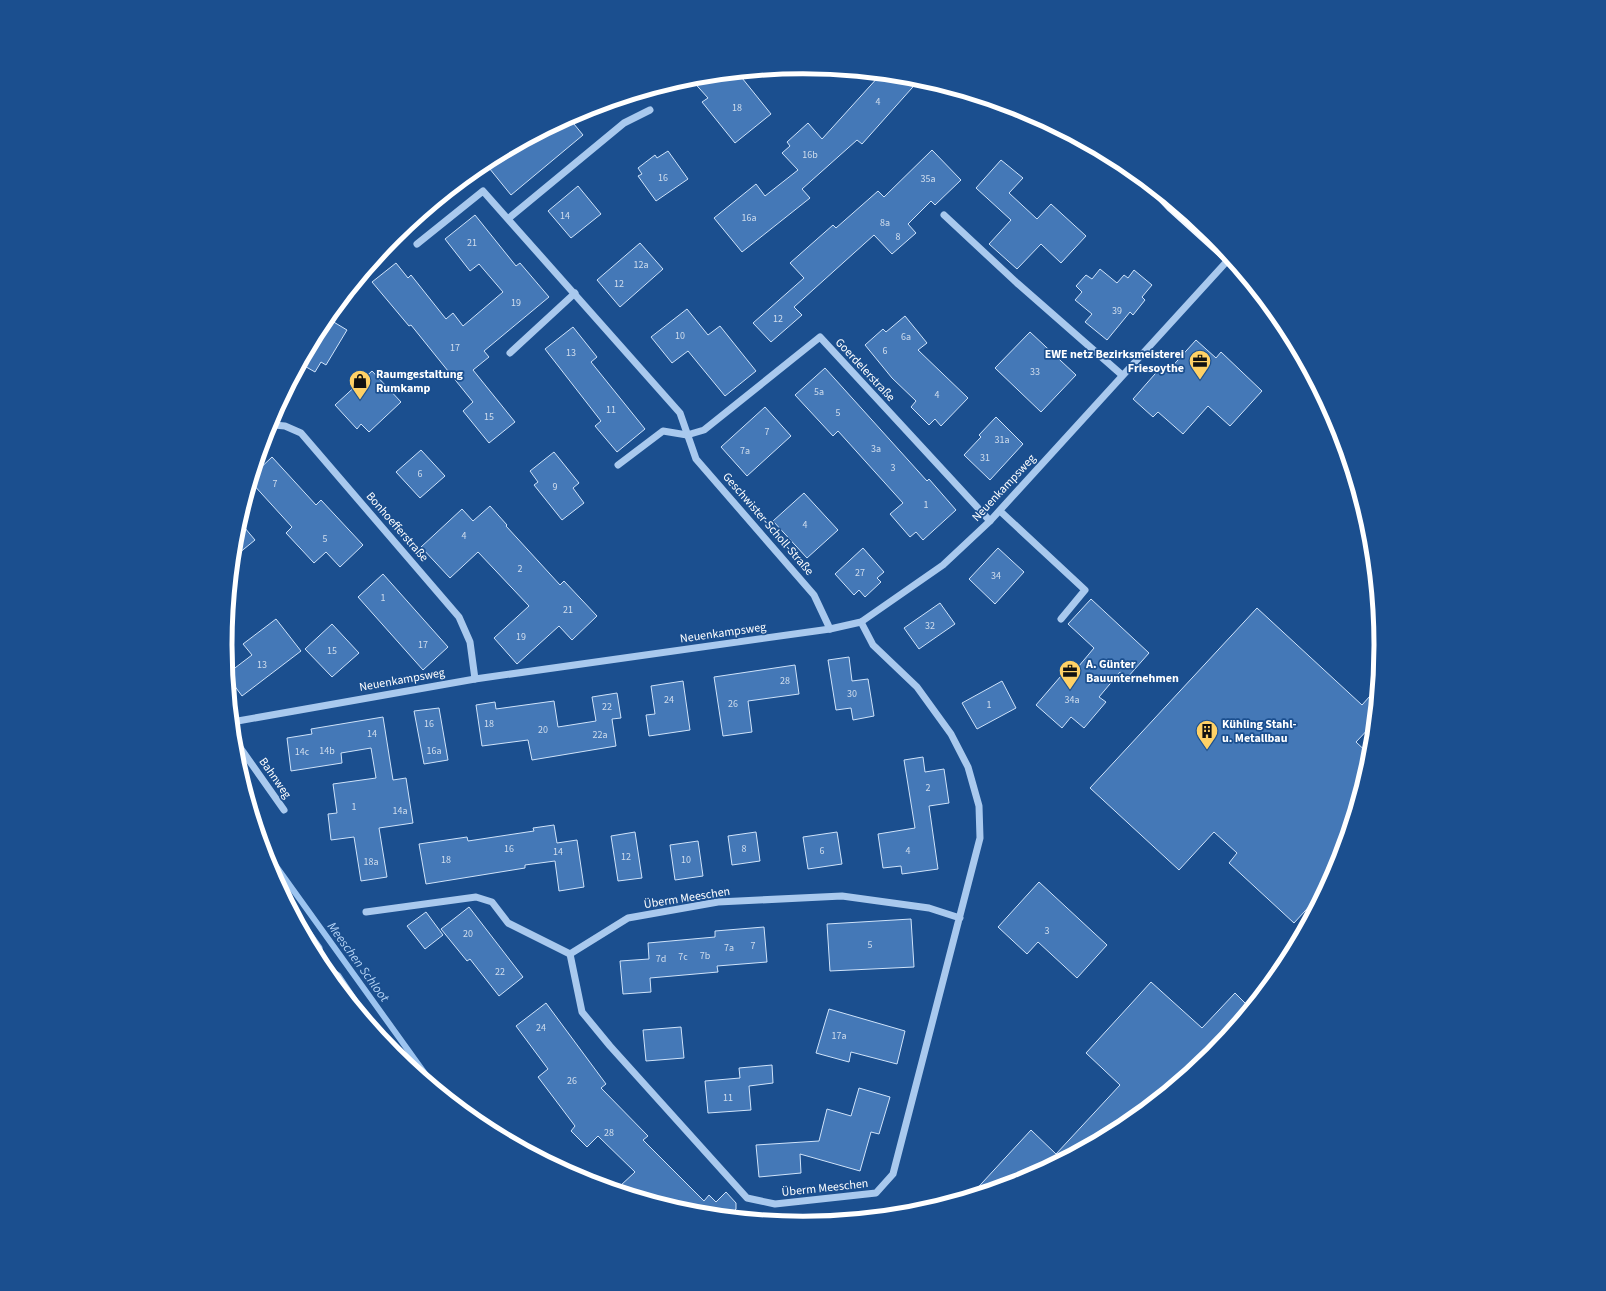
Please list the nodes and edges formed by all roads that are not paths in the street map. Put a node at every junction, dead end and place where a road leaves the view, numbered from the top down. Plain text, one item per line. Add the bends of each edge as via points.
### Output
1 (650, 110) dead end
2 (944, 215) dead end
3 (509, 218) junction
4 (417, 244) dead end
5 (1229, 265) edge
6 (576, 294) junction
7 (510, 352) dead end
8 (1122, 375) junction
9 (276, 425) edge
10 (687, 435) junction
11 (618, 465) dead end
12 (1000, 511) junction
13 (990, 521) junction
14 (1061, 619) dead end
15 (861, 622) junction
16 (830, 629) junction
17 (475, 678) junction
18 (236, 721) edge
19 (241, 748) edge
20 (284, 810) dead end
21 (366, 912) dead end
22 (960, 918) junction
23 (570, 954) junction
24 (337, 975) edge
25 (343, 984) edge

1 - 3 street via 624,123
2 - 8 street
3 - 4 street, Geschwister-Scholl-Straße via 483,191
3 - 6 street, Geschwister-Scholl-Straße
5 - 8 street, Neuenkampsweg
6 - 7 street
6 - 10 street, Geschwister-Scholl-Straße via 680,413
8 - 12 street, Neuenkampsweg
9 - 17 street, Bonhoefferstraße via 302,433 459,617 470,642
10 - 11 street via 663,431
10 - 13 street, Goerdelerstraße via 704,430 820,337
10 - 16 street, Geschwister-Scholl-Straße via 696,458 814,595
12 - 13 street, Neuenkampsweg
12 - 14 street via 1085,590
13 - 15 street, Neuenkampsweg via 942,565
15 - 16 street, Neuenkampsweg
15 - 22 street, Überm Meeschen via 873,645 917,687 951,734 968,767 979,806 980,838
16 - 17 street, Neuenkampsweg
17 - 18 street, Neuenkampsweg
19 - 20 street, Bahnweg
21 - 23 street via 476,897 492,902 508,923
22 - 23 street, Überm Meeschen via 929,908 842,896 718,902 628,918
22 - 23 street, Überm Meeschen via 893,1174 876,1193 775,1204 747,1198 582,1012
24 - 25 street

